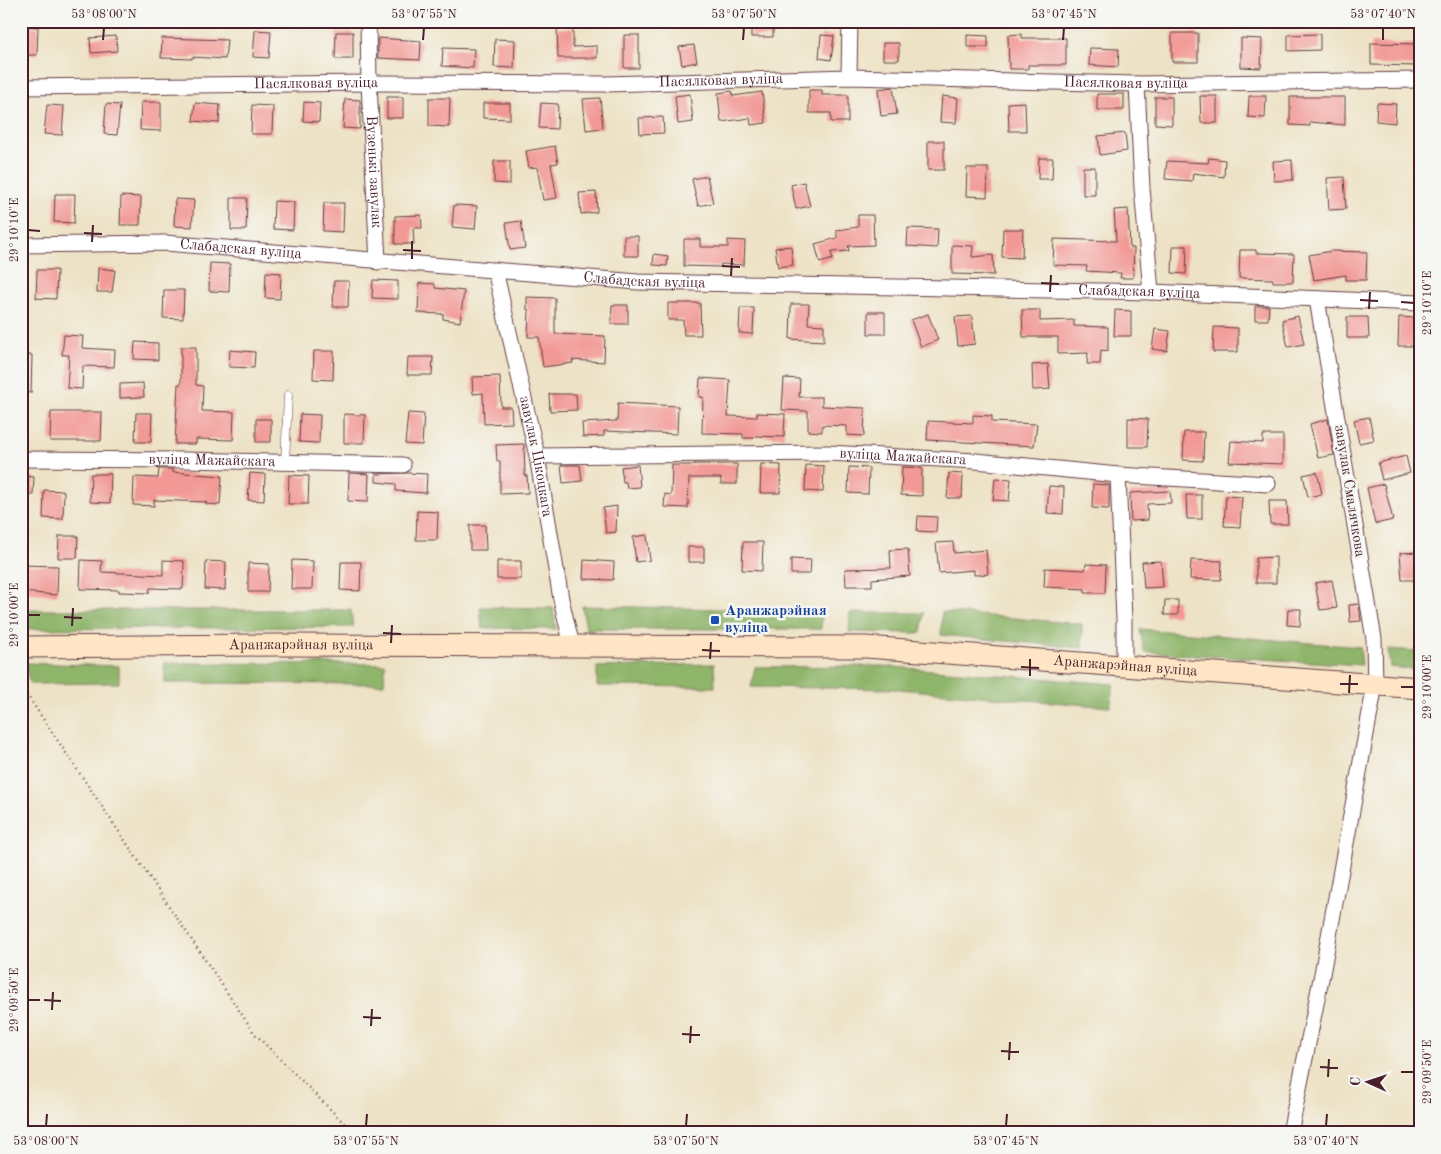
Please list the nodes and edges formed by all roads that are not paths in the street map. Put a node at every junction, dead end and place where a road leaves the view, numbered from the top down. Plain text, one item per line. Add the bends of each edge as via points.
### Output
1 (368, 21) edge
2 (850, 21) edge
3 (849, 77) junction
4 (1420, 80) edge
5 (370, 83) junction
6 (1137, 84) junction
7 (21, 87) edge
8 (21, 245) edge
9 (378, 262) junction
10 (495, 270) junction
11 (1151, 292) junction
12 (1317, 298) junction
13 (1420, 303) edge
14 (288, 395) dead end
15 (537, 456) junction
16 (21, 459) edge
17 (285, 462) junction
18 (403, 465) dead end
19 (1118, 475) junction
20 (1268, 484) dead end
21 (572, 646) junction
22 (21, 647) edge
23 (1124, 666) junction
24 (1374, 685) junction
25 (1420, 688) edge
26 (1290, 1133) edge

1 - 5 street, Вузенькі завулак
2 - 3 street
3 - 5 street, Пасялковая вуліца via 606,84
3 - 6 street, Пасялковая вуліца
4 - 6 street, Пасялковая вуліца
5 - 7 street, Пасялковая вуліца
5 - 9 street, Вузенькі завулак
6 - 11 street
8 - 9 street, Слабадская вуліца via 165,243
9 - 10 street, Слабадская вуліца
10 - 11 street, Слабадская вуліца via 638,282
10 - 15 street, завулак Цікоцкага
11 - 12 street, Слабадская вуліца
12 - 13 street, Слабадская вуліца
12 - 24 street, завулак Смалячкова via 1374,639
14 - 17 lane
15 - 19 street, вуліца Мажайскага via 828,453 976,461
15 - 21 street, завулак Цікоцкага
16 - 17 street, вуліца Мажайскага
17 - 18 street, вуліца Мажайскага
19 - 20 street, вуліца Мажайскага
19 - 23 street
21 - 22 main road, Аранжарэйная вуліца
21 - 23 main road, Аранжарэйная вуліца via 866,647
23 - 24 main road, Аранжарэйная вуліца
24 - 25 main road, Аранжарэйная вуліца
24 - 26 street, завулак Смалячкова

